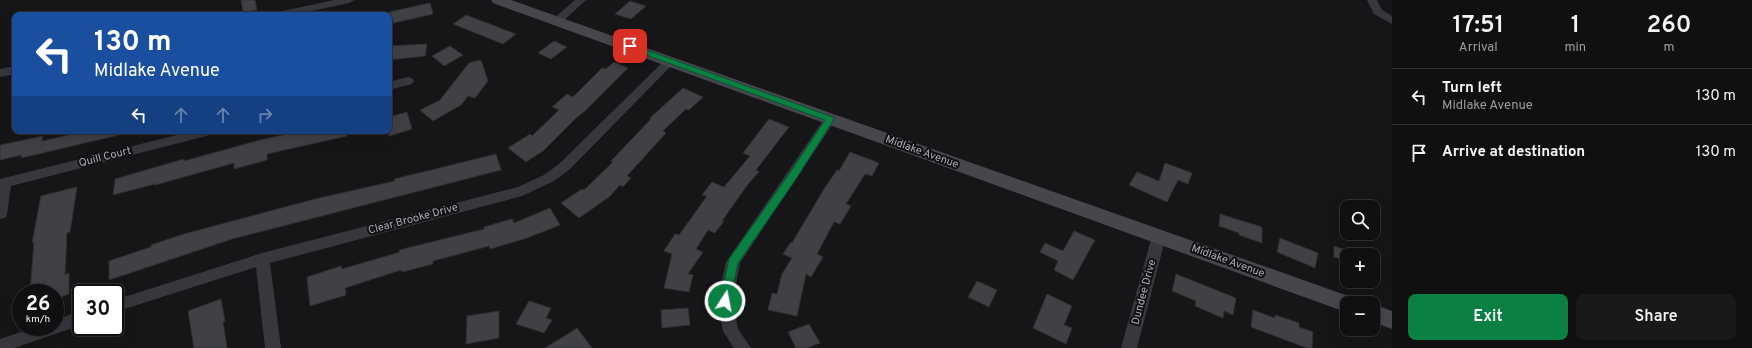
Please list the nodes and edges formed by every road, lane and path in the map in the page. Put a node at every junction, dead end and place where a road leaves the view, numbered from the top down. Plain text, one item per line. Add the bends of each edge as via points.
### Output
1 (349, 0) edge
2 (498, 0) edge
3 (581, 0) edge
4 (1372, 0) edge
5 (292, 12) edge
6 (557, 21) junction
7 (1392, 21) edge
8 (670, 61) junction
9 (12, 71) edge
10 (0, 73) edge
11 (408, 81) dead end
12 (392, 85) edge
13 (830, 119) junction
14 (198, 134) edge
15 (2, 183) edge
16 (0, 214) edge
17 (1159, 236) junction
18 (262, 259) junction
19 (1340, 301) edge
20 (124, 303) edge
21 (1380, 316) edge
22 (1392, 320) edge
23 (72, 321) edge
24 (0, 346) edge
25 (273, 348) edge
26 (743, 348) edge
27 (1129, 348) edge

1 - 5 street
2 - 6 street, Midlake Avenue
3 - 6 street
4 - 7 street via 1378,12
6 - 8 street, Midlake Avenue
8 - 13 street, Midlake Avenue
8 - 18 street, Clear Brooke Drive via 569,162 549,178 522,191
9 - 10 street
11 - 12 street
13 - 17 street, Midlake Avenue
13 - 26 street via 733,262 725,301 731,331
14 - 15 street, Quill Court
15 - 16 street
17 - 19 street, Midlake Avenue
17 - 27 street, Dundee Drive
18 - 20 street, Clear Brooke Drive
18 - 25 street
21 - 22 street
23 - 24 street

